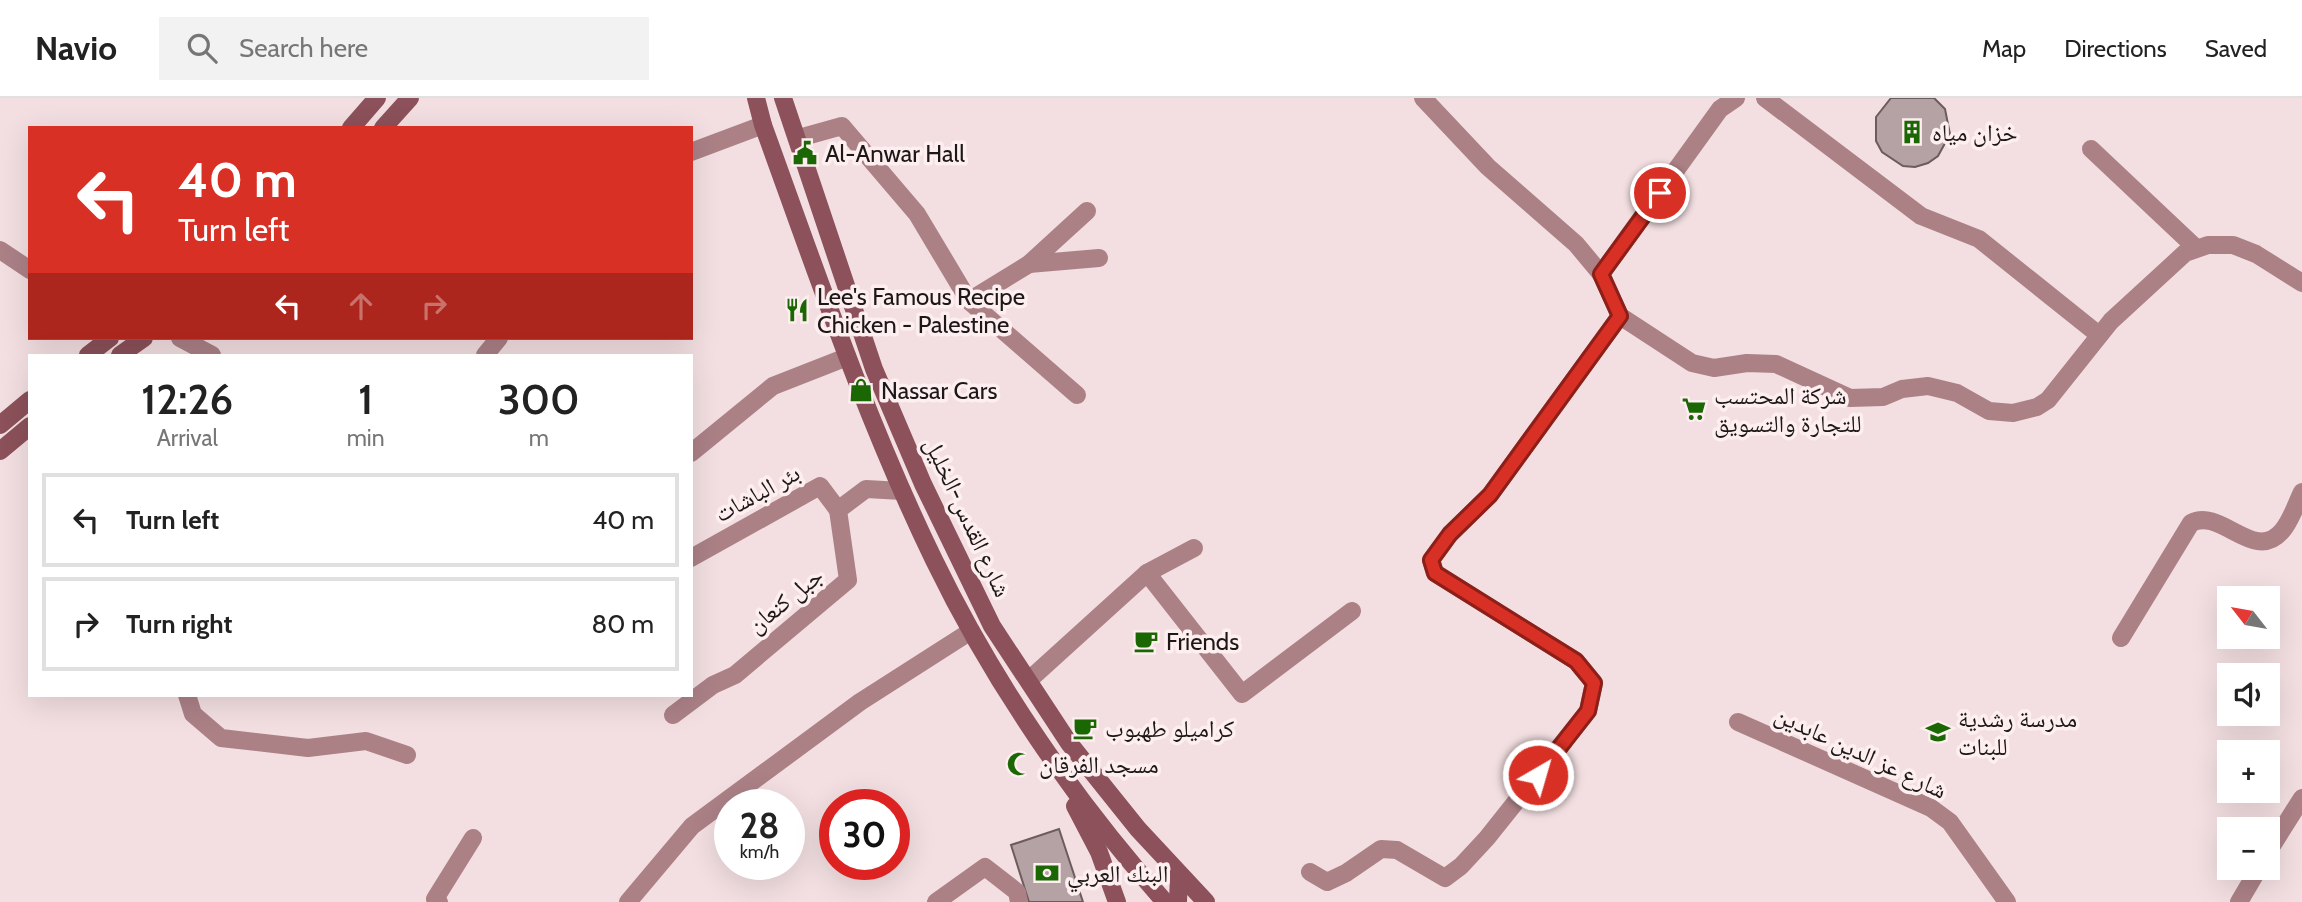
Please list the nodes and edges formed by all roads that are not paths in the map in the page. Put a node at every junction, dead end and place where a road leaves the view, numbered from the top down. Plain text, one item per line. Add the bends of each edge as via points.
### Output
1 (377, 98) edge
2 (410, 98) edge
3 (756, 98) edge
4 (783, 98) edge
5 (1423, 98) edge
6 (1736, 98) edge
7 (1765, 98) edge
8 (764, 125) junction
9 (353, 126) edge
10 (385, 126) edge
11 (799, 138) junction
12 (2091, 149) dead end
13 (693, 151) edge
14 (1087, 211) dead end
15 (2196, 248) junction
16 (0, 250) edge
17 (1099, 258) dead end
18 (1029, 264) junction
19 (28, 269) edge
20 (1601, 274) junction
21 (2302, 283) edge
22 (969, 301) junction
23 (1620, 316) junction
24 (2099, 335) junction
25 (107, 340) edge
26 (141, 340) edge
27 (184, 340) edge
28 (497, 340) edge
29 (89, 354) edge
30 (121, 354) edge
31 (210, 354) edge
32 (486, 354) edge
33 (847, 357) junction
34 (1077, 395) dead end
35 (28, 402) edge
36 (0, 425) edge
37 (28, 428) edge
38 (0, 451) edge
39 (693, 451) edge
40 (902, 491) junction
41 (2302, 492) edge
42 (838, 510) junction
43 (1194, 548) dead end
44 (693, 557) edge
45 (1147, 573) junction
46 (1352, 611) dead end
47 (971, 631) junction
48 (2121, 638) dead end
49 (1029, 680) junction
50 (188, 697) edge
51 (673, 715) dead end
52 (1738, 722) dead end
53 (1048, 752) junction
54 (407, 755) dead end
55 (2302, 798) edge
56 (2280, 833) edge
57 (473, 838) dead end
58 (1310, 872) dead end
59 (1179, 874) junction
60 (2252, 880) edge
61 (439, 902) edge
62 (628, 902) edge
63 (936, 902) edge
64 (1019, 902) edge
65 (1117, 902) edge
66 (1168, 902) edge
67 (1206, 902) edge
68 (2007, 902) edge
69 (2239, 902) edge

1 - 9 main road
2 - 10 main road
3 - 8 main road, شارع القدس-الخليل
4 - 11 main road, شارع القدس-الخليل
5 - 20 street via 1488,167 1576,244
6 - 20 street via 1720,109
7 - 24 street via 1920,216 1979,239
8 - 13 street
8 - 33 main road, شارع القدس-الخليل
11 - 22 street via 842,126 918,214
11 - 49 main road, شارع القدس-الخليل via 874,369 992,626
12 - 15 street
14 - 18 street
15 - 21 street via 2221,244 2245,248
15 - 24 street via 2175,260
16 - 19 street
17 - 18 street
18 - 22 street
20 - 23 street
22 - 34 street
23 - 24 street via 1703,366 1776,365 1850,398 1882,397 1915,386 1942,388 2001,413 2025,411 2048,400
23 - 58 street via 1490,495 1431,560 1435,573 1458,590 1576,661 1594,683 1588,711 1487,838 1445,878 1397,850 1381,849 1327,882
25 - 29 main road
26 - 30 main road
27 - 31 street
28 - 32 street
33 - 39 street via 773,386
33 - 40 main road, شارع القدس-الخليل
35 - 36 main road
37 - 38 main road
40 - 42 street via 866,489
40 - 47 main road, شارع القدس-الخليل
41 - 48 street via 2282,531 2265,541 2250,540 2207,519 2191,523
42 - 44 street, بئر الباشات via 820,486
42 - 51 street, جبل كنعان via 848,580 735,675 713,685
43 - 45 street
45 - 46 street via 1242,694
45 - 49 street
47 - 53 main road, شارع القدس-الخليل
47 - 62 street via 860,702 692,826
49 - 59 main road, شارع القدس-الخليل via 1069,743
50 - 54 street via 193,714 221,738 308,748 366,741
52 - 68 street, شارع عز الدين عابدين via 1931,808 1950,822
53 - 65 main road via 1099,852
53 - 66 main road, شارع القدس-الخليل via 1091,813
55 - 56 street
57 - 61 street via 435,899
59 - 66 main road
59 - 67 main road, شارع القدس-الخليل
60 - 69 street
63 - 64 street via 985,867 1017,892

